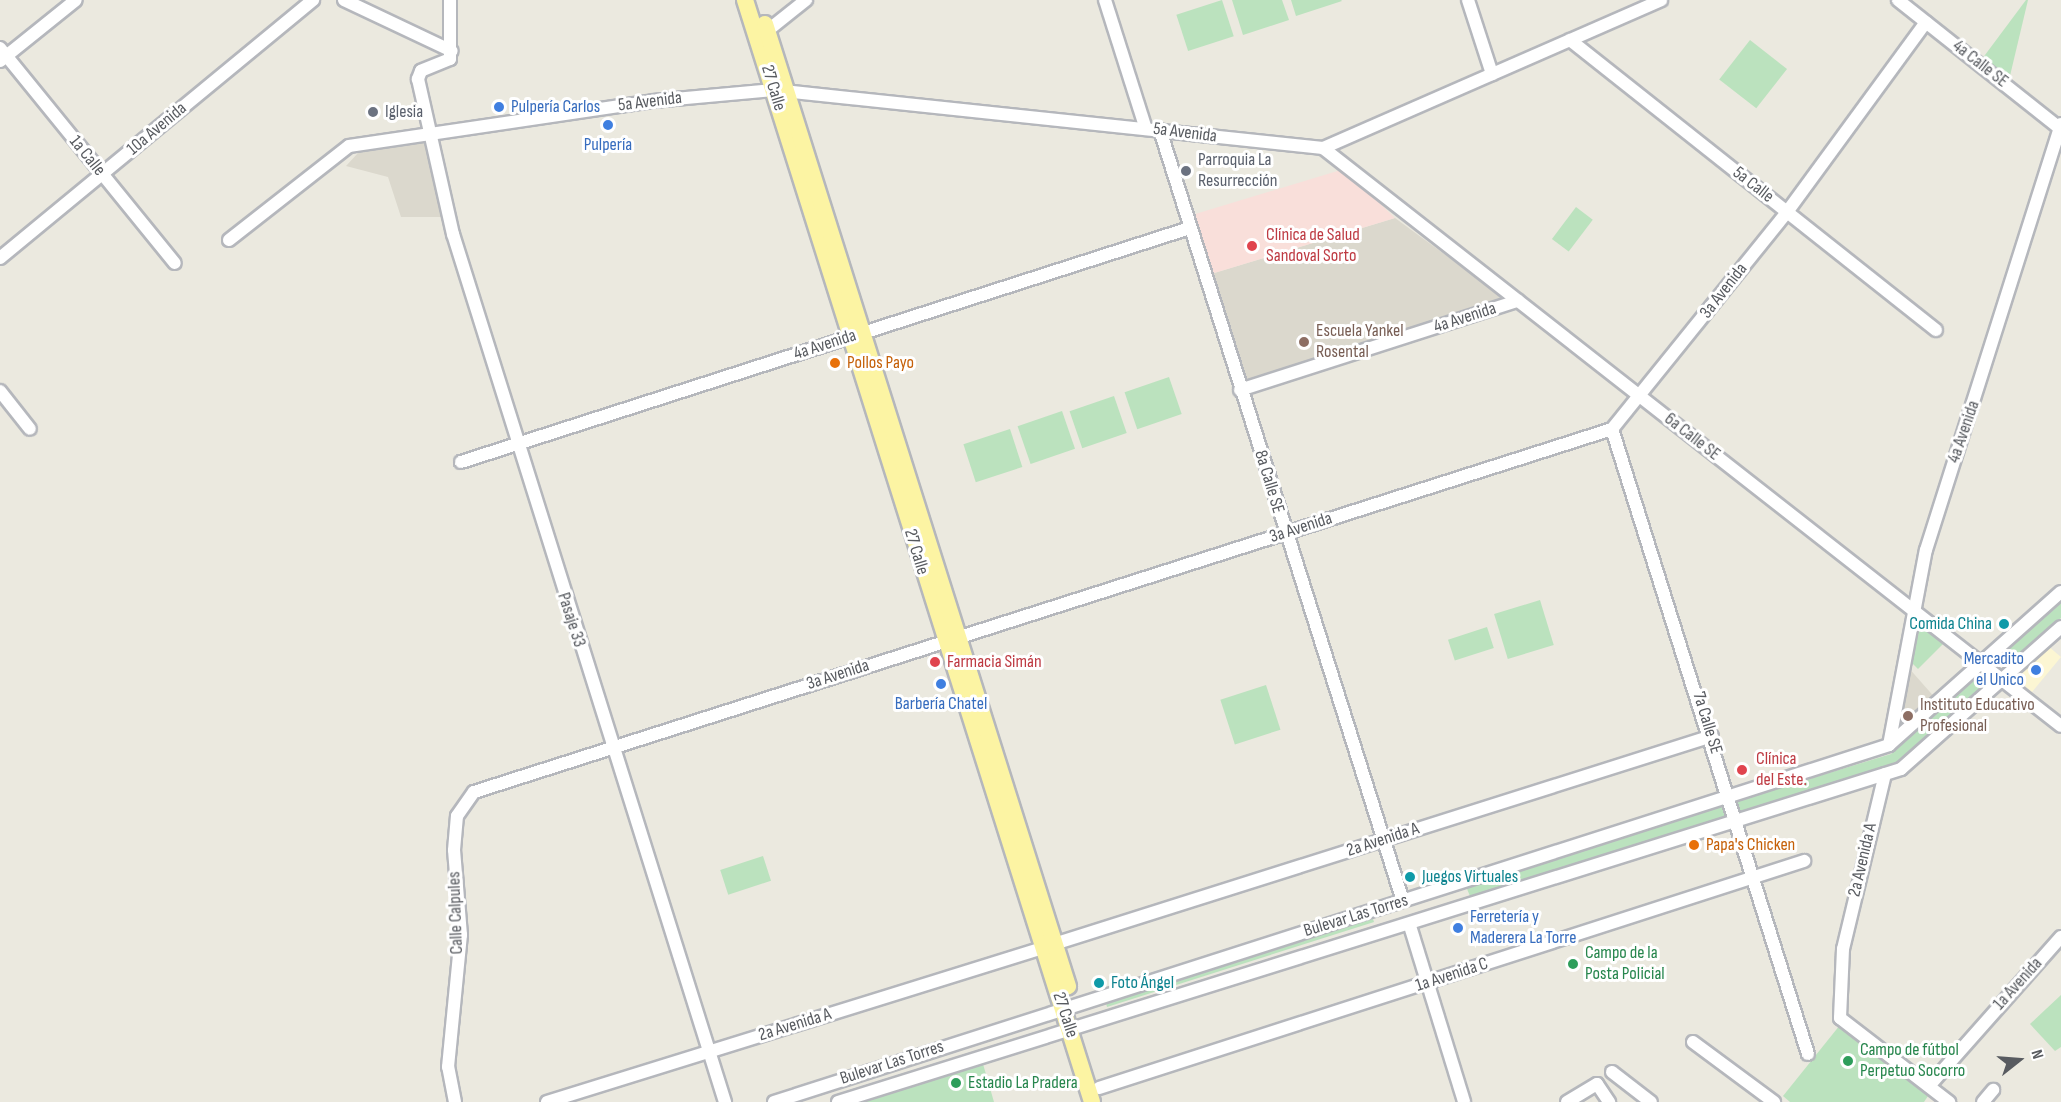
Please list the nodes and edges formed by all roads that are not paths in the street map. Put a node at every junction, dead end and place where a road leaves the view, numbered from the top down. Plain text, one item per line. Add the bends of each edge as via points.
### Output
1 (76, 0) edge
2 (313, 0) edge
3 (344, 0) edge
4 (450, 0) edge
5 (746, 0) edge
6 (757, 0) edge
7 (806, 0) edge
8 (1105, 0) edge
9 (1468, 0) edge
10 (1661, 0) edge
11 (1898, 0) edge
12 (1926, 22) junction
13 (767, 31) junction
14 (1570, 40) junction
15 (452, 51) junction
16 (2, 55) edge
17 (1492, 74) junction
18 (781, 90) junction
19 (2061, 127) edge
20 (1146, 129) junction
21 (1160, 130) junction
22 (429, 134) junction
23 (1323, 148) junction
24 (101, 174) junction
25 (1787, 212) junction
26 (1190, 228) junction
27 (229, 240) dead end
28 (0, 258) edge
29 (175, 263) dead end
30 (1518, 301) junction
31 (1936, 330) dead end
32 (856, 335) junction
33 (1240, 390) junction
34 (0, 392) edge
35 (1640, 396) junction
36 (30, 429) dead end
37 (1612, 429) junction
38 (515, 445) junction
39 (461, 462) dead end
40 (1284, 533) junction
41 (2061, 591) edge
42 (1913, 608) junction
43 (2061, 627) edge
44 (951, 640) junction
45 (1982, 664) junction
46 (2002, 680) junction
47 (2061, 726) edge
48 (1712, 736) junction
49 (1889, 745) junction
50 (612, 747) junction
51 (1885, 774) junction
52 (500, 782) joint
53 (1730, 797) junction
54 (1737, 820) junction
55 (1382, 840) junction
56 (1804, 861) dead end
57 (1754, 877) junction
58 (1402, 901) junction
59 (1410, 926) junction
60 (2061, 938) edge
61 (1049, 946) junction
62 (1427, 982) junction
63 (1068, 1006) junction
64 (1080, 1025) junction
65 (1693, 1042) dead end
66 (710, 1052) junction
67 (1808, 1053) dead end
68 (1612, 1072) dead end
69 (1929, 1086) junction
70 (1993, 1090) dead end
71 (1098, 1097) edge
72 (1941, 1100) edge
73 (455, 1102) edge
74 (547, 1102) edge
75 (725, 1102) edge
76 (774, 1102) edge
77 (838, 1102) edge
78 (1464, 1102) edge
79 (1567, 1102) edge
80 (1610, 1102) edge
81 (1652, 1102) edge
82 (1774, 1102) edge
83 (1983, 1102) edge

1 - 16 street
2 - 24 street, 10a Avenida
3 - 15 street
4 - 15 street
5 - 18 main road, 27 Calle
6 - 13 main road, 27 Calle
7 - 13 street
8 - 20 street
9 - 17 street
10 - 14 street, 5a Avenida
11 - 12 street, 4a Calle SE
12 - 19 street, 4a Calle SE
12 - 25 street, 3a Avenida
13 - 18 main road, 27 Calle
14 - 17 street, 5a Avenida
14 - 25 street, 5a Calle
15 - 22 street, Pasaje 33 via 447,62 428,67 418,79
16 - 24 street, 1a Calle
17 - 23 street, 5a Avenida
18 - 20 street, 5a Avenida
18 - 22 street, 5a Avenida via 653,101
18 - 32 main road, 27 Calle
19 - 42 street, 4a Avenida via 1926,550
20 - 21 street, 5a Avenida
21 - 23 street, 5a Avenida
21 - 26 street, 8a Calle SE
22 - 27 street, 5a Avenida via 349,146
22 - 38 street, Pasaje 33
23 - 30 street, 6a Calle SE
24 - 28 street, 10a Avenida
24 - 29 street, 1a Calle
25 - 31 street, 5a Calle
25 - 35 street, 3a Avenida
26 - 32 street, 4a Avenida
26 - 33 street, 8a Calle SE
30 - 33 street, 4a Avenida
30 - 35 street, 6a Calle SE
32 - 38 street, 4a Avenida
32 - 44 main road, 27 Calle
33 - 40 street, 8a Calle SE
34 - 36 street
35 - 37 street, 3a Avenida
35 - 42 street, 6a Calle SE
37 - 40 street, 3a Avenida
37 - 48 street, 7a Calle SE
38 - 39 street, 4a Avenida
38 - 50 street, Pasaje 33
40 - 44 street, 3a Avenida
40 - 55 street, 8a Calle SE
41 - 45 street, Bulevar Las Torres
42 - 45 street, 6a Calle SE
42 - 49 street, 4a Avenida
43 - 46 street, Bulevar Las Torres
44 - 50 street, 3a Avenida
44 - 61 main road, 27 Calle
45 - 46 street, 6a Calle SE
45 - 49 street, Bulevar Las Torres
46 - 47 street, 6a Calle SE
46 - 51 street, Bulevar Las Torres via 1911,762
48 - 53 street, 7a Calle SE
48 - 55 street, 2a Avenida A
49 - 53 street, Bulevar Las Torres
50 - 52 street, 3a Avenida
50 - 66 street, Pasaje 33
51 - 54 street, Bulevar Las Torres
51 - 69 street, 2a Avenida A via 1843,949 1839,1018
52 - 73 street, Calle Calpules via 467,797 457,816 461,935 448,1067
53 - 54 street, 7a Calle SE
53 - 58 street, Bulevar Las Torres
54 - 57 street, 7a Calle SE
54 - 59 street, Bulevar Las Torres
55 - 58 street, 8a Calle SE
55 - 61 street, 2a Avenida A
56 - 57 street, 1a Avenida C
57 - 62 street, 1a Avenida C
57 - 67 street, 7a Calle SE
58 - 63 street, Bulevar Las Torres
59 - 62 street
59 - 64 street, Bulevar Las Torres
60 - 69 street, 1a Avenida
61 - 63 main road, 27 Calle
61 - 66 street, 2a Avenida A
62 - 71 street, 1a Avenida C
62 - 78 street
63 - 64 main road, 27 Calle
63 - 76 street, Bulevar Las Torres
64 - 71 main road, 27 Calle
64 - 77 street, Bulevar Las Torres
65 - 82 street
66 - 74 street, 2a Avenida A
66 - 75 street, Pasaje 33
68 - 81 street
69 - 72 street
70 - 83 street
79 - 80 street via 1597,1084

